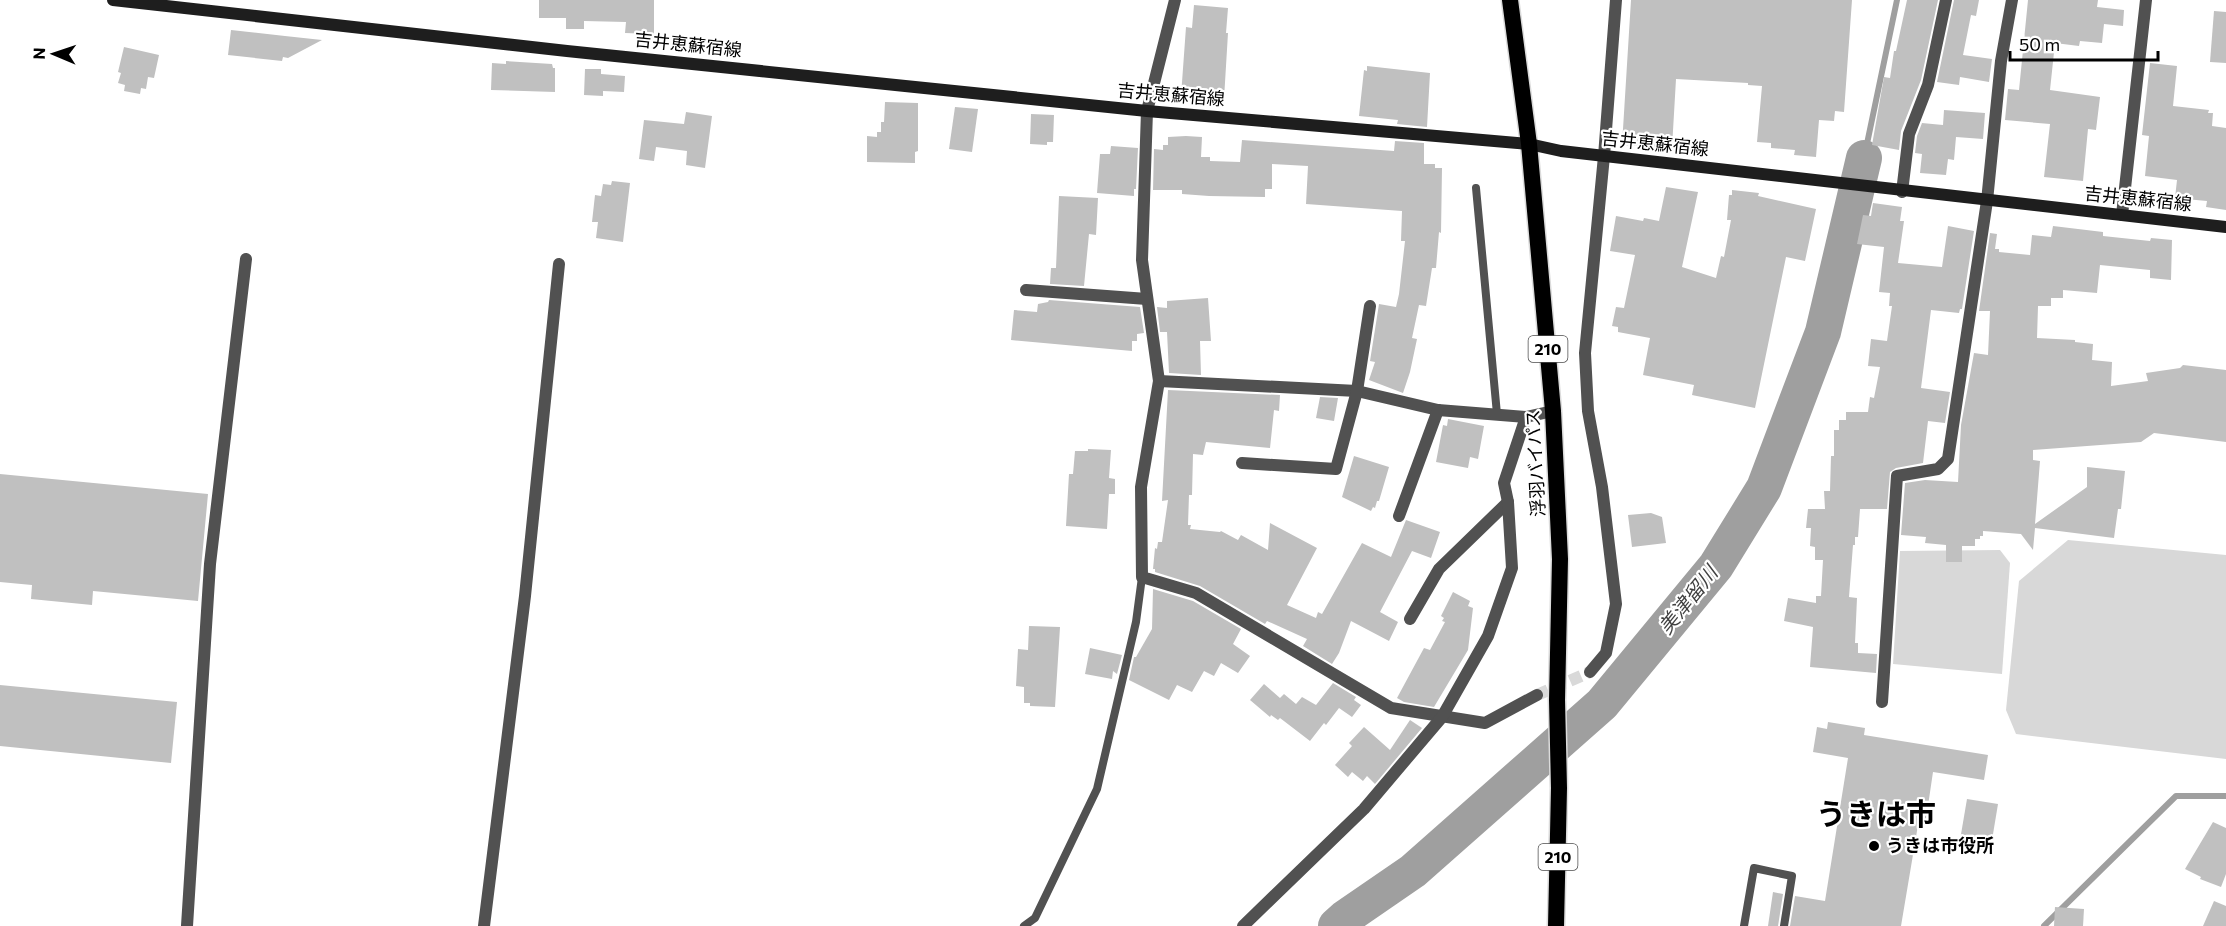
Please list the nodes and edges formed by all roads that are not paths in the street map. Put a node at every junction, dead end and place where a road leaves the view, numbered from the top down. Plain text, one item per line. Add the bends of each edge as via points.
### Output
1 (113, 0) edge
2 (1175, 0) edge
3 (1510, 0) edge
4 (1616, 0) edge
5 (1946, 0) edge
6 (2012, 0) edge
7 (2146, 0) edge
8 (1148, 111) junction
9 (1529, 144) junction
10 (1604, 156) junction
11 (1476, 188) dead end
12 (1902, 192) junction
13 (1987, 201) junction
14 (2122, 215) junction
15 (2226, 227) edge
16 (246, 259) dead end
17 (559, 264) dead end
18 (1026, 290) dead end
19 (1147, 299) junction
20 (1370, 306) dead end
21 (1159, 381) junction
22 (1357, 391) junction
23 (1438, 410) junction
24 (1553, 411) junction
25 (1497, 414) junction
26 (1526, 417) junction
27 (1242, 463) dead end
28 (1508, 502) junction
29 (1399, 516) dead end
30 (1142, 577) junction
31 (1410, 619) dead end
32 (1590, 672) tunnel mouth
33 (1537, 695) tunnel mouth
34 (1882, 702) dead end
35 (1442, 717) junction
36 (187, 926) edge
37 (484, 926) edge
38 (1023, 926) edge
39 (1243, 926) edge
40 (1556, 926) edge
41 (1744, 926) edge
42 (1784, 926) edge

1 - 8 main road, 吉井恵蘇宿線
2 - 8 street
3 - 9 highway, 浮羽バイパス / 210
4 - 10 street
5 - 12 street via 1928,85 1909,134
6 - 13 street via 2001,61
7 - 14 street
8 - 9 main road, 吉井恵蘇宿線
8 - 19 street via 1142,260
9 - 10 main road, 吉井恵蘇宿線
9 - 24 highway, 浮羽バイパス / 210
10 - 12 main road, 吉井恵蘇宿線
10 - 32 street via 1584,353 1588,411 1616,604 1606,653
11 - 25 lane
12 - 13 main road, 吉井恵蘇宿線
13 - 14 main road, 吉井恵蘇宿線
13 - 34 street via 1948,459 1938,469 1897,476
14 - 15 main road, 吉井恵蘇宿線
16 - 36 street via 210,564
17 - 37 street via 525,596
18 - 19 street
19 - 21 street
20 - 22 street
21 - 22 street
21 - 30 street via 1141,487
22 - 23 street
22 - 27 street via 1336,469
23 - 25 street
23 - 29 street
24 - 26 street
24 - 40 highway, 浮羽バイパス / 210 via 1560,559
25 - 26 street
26 - 28 street via 1504,483
28 - 31 street via 1439,569
28 - 35 street via 1512,568 1488,636
30 - 35 street via 1196,593 1392,708
30 - 38 lane via 1136,622 1097,789 1035,918
33 - 35 street via 1485,723
35 - 39 street via 1364,809
41 - 42 lane via 1754,868 1792,876

